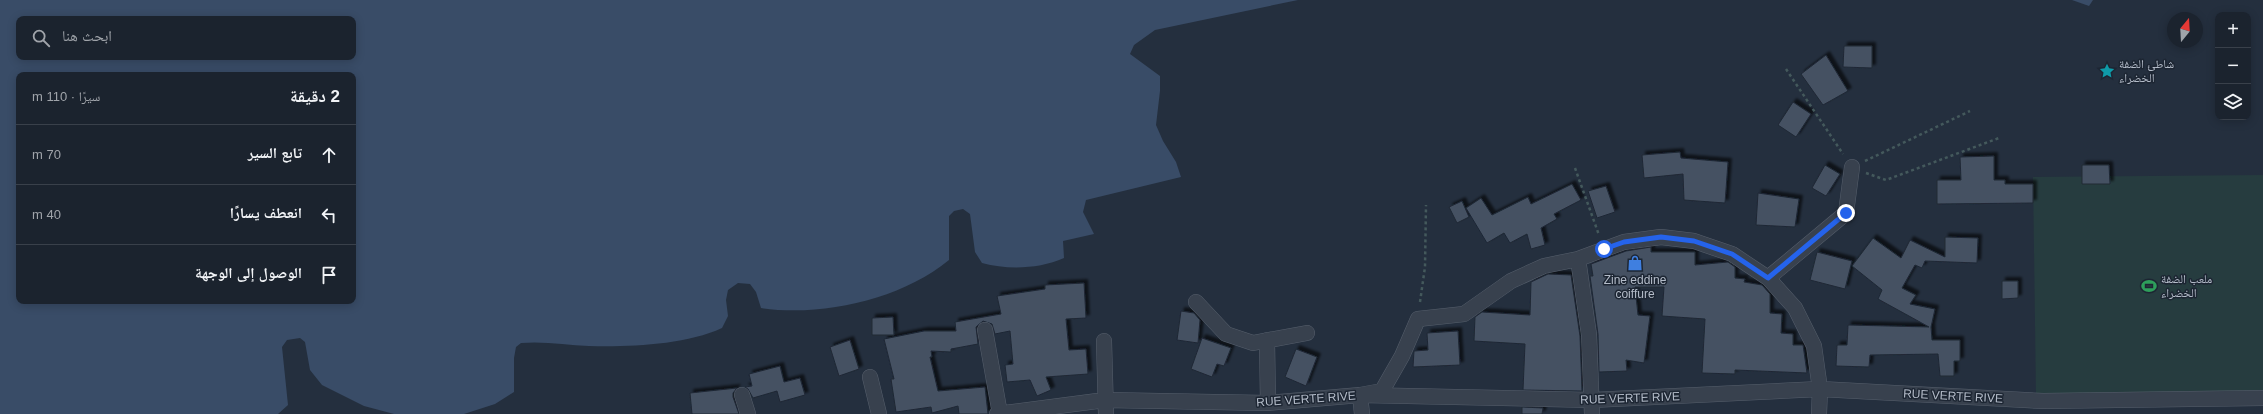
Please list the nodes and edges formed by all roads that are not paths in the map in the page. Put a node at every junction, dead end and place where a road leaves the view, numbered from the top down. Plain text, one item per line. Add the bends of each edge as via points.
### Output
1 (1852, 167) road end
2 (1578, 259) junction
3 (1768, 278) junction
4 (1196, 302) dead end
5 (985, 330) dead end
6 (1307, 333) dead end
7 (1268, 340) junction
8 (1104, 341) dead end
9 (870, 377) dead end
10 (1820, 389) junction
11 (742, 395) dead end
12 (1360, 395) junction
13 (2263, 398) edge
14 (1268, 403) junction
15 (1106, 407) edge
16 (1592, 407) edge
17 (748, 414) edge
18 (879, 414) edge
19 (999, 414) edge
20 (1362, 414) edge
21 (1819, 414) edge

1 - 3 street via 1846,213
2 - 3 street via 1624,242 1661,237 1694,241 1732,254
2 - 12 street via 1544,266 1511,281 1464,314 1418,318 1402,356 1382,391
2 - 16 street via 1589,335
3 - 10 street via 1795,308 1814,346
4 - 7 street via 1226,334 1253,343
5 - 19 street
6 - 7 street
7 - 14 street
8 - 15 street
9 - 18 street
10 - 13 street, RUE VERTE RIVE via 2043,401
10 - 16 street, RUE VERTE RIVE
10 - 21 street
11 - 17 street
12 - 14 street, RUE VERTE RIVE
12 - 16 street, RUE VERTE RIVE
12 - 20 street
14 - 15 street, RUE VERTE RIVE
15 - 19 street, RUE VERTE RIVE

